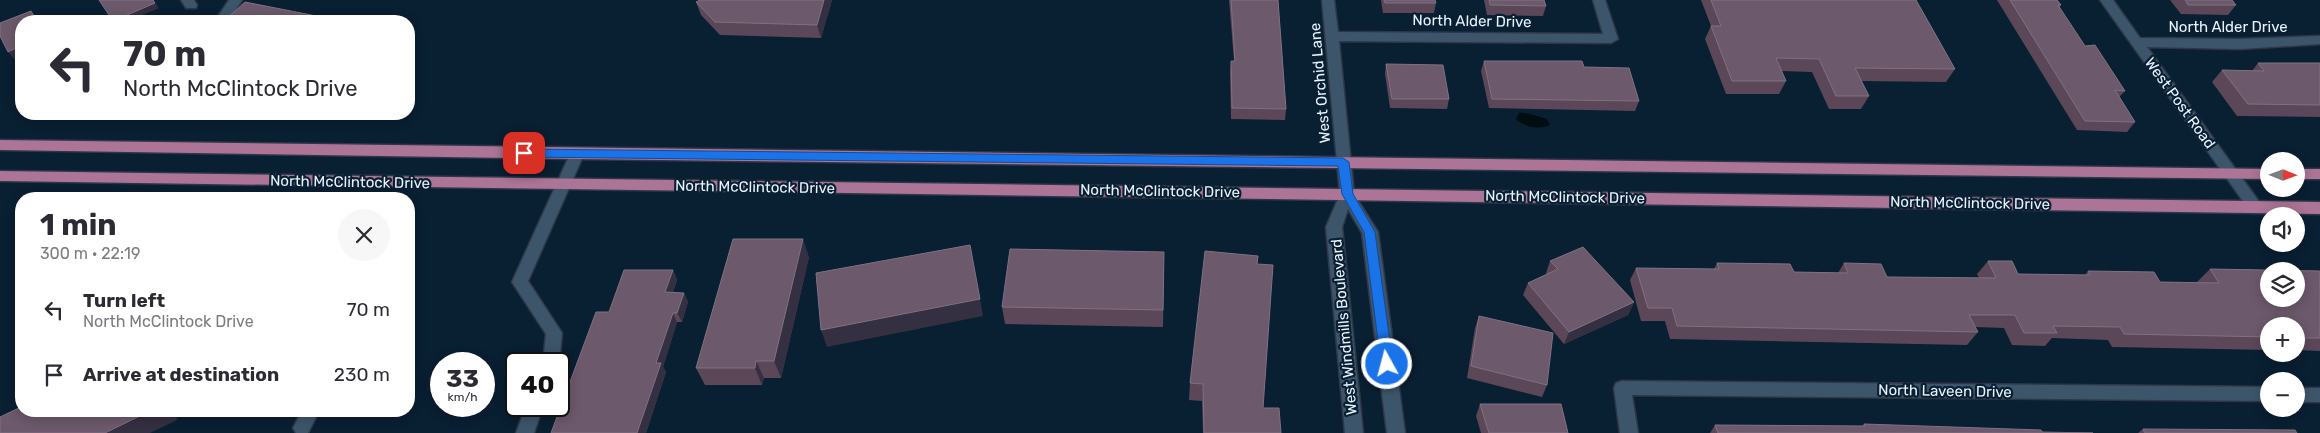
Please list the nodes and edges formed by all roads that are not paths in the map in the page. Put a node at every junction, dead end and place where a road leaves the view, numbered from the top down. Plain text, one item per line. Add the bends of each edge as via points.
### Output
1 (236, 0) edge
2 (1328, 0) edge
3 (1599, 0) edge
4 (2106, 0) edge
5 (225, 15) edge
6 (1332, 36) junction
7 (2320, 40) edge
8 (2136, 42) junction
9 (0, 145) edge
10 (577, 154) junction
11 (1343, 162) junction
12 (2231, 174) junction
13 (2260, 174) edge
14 (2305, 174) edge
15 (2320, 174) edge
16 (0, 176) edge
17 (563, 185) junction
18 (1347, 187) junction
19 (2255, 207) junction
20 (2320, 208) edge
21 (552, 352) edge
22 (2260, 394) edge
23 (2305, 395) edge
24 (2320, 395) edge
25 (308, 417) edge
26 (531, 417) edge
27 (302, 428) dead end
28 (525, 433) edge
29 (1354, 433) edge
30 (1396, 433) edge
31 (1629, 433) edge

1 - 5 street
2 - 6 street, West Orchid Lane
3 - 6 street, North Alder Drive via 1611,39
4 - 8 street, West Post Road
6 - 11 street, West Orchid Lane
7 - 8 street, North Alder Drive via 2247,44
8 - 12 street, West Post Road
9 - 10 main road, North McClintock Drive
10 - 11 main road, North McClintock Drive
10 - 17 street
11 - 12 main road, North McClintock Drive
11 - 18 street
12 - 13 main road, North McClintock Drive
12 - 19 street, West Post Road
14 - 15 main road
16 - 17 main road, North McClintock Drive
17 - 18 main road, North McClintock Drive
17 - 21 street via 520,282 554,332
18 - 19 main road, North McClintock Drive
18 - 29 street, West Windmills Boulevard via 1334,227
18 - 30 street via 1370,232
19 - 20 main road, North McClintock Drive
22 - 31 street, North Laveen Drive via 1622,388
23 - 24 street
25 - 27 street
26 - 28 street

